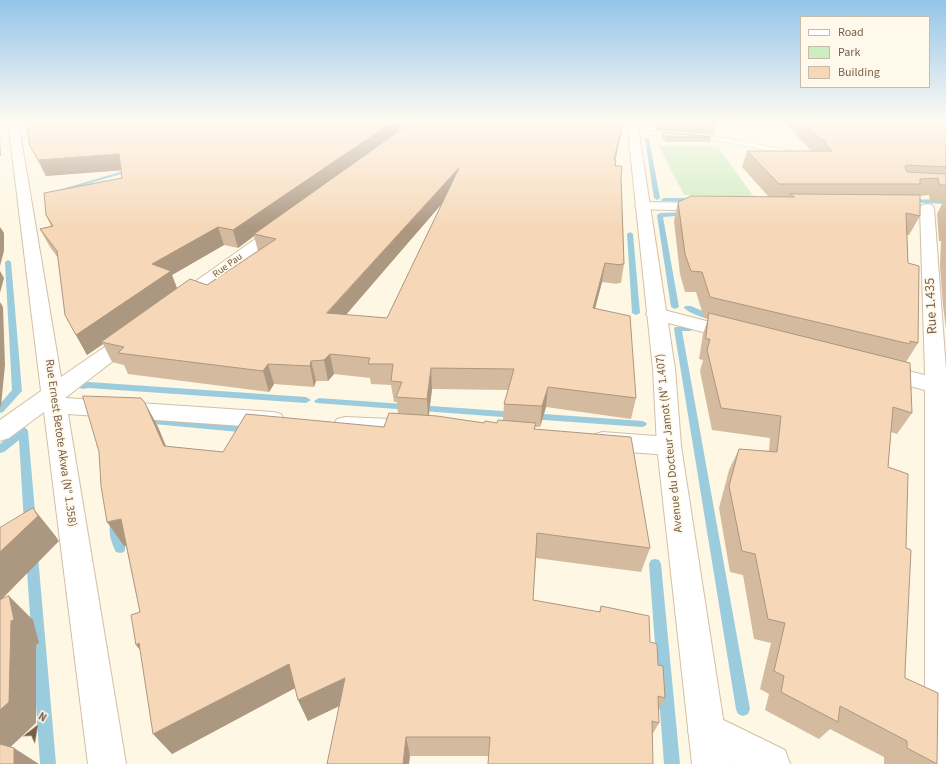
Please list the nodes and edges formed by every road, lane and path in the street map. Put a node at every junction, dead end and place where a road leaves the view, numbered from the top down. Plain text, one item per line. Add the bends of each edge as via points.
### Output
1 (14, 157) edge
2 (636, 157) edge
3 (642, 206) junction
4 (721, 207) edge
5 (926, 208) dead end
6 (295, 217) edge
7 (168, 310) edge
8 (656, 314) junction
9 (142, 329) edge
10 (755, 339) edge
11 (861, 366) edge
12 (941, 387) edge
13 (54, 400) junction
14 (294, 421) edge
15 (326, 423) edge
16 (437, 431) edge
17 (0, 432) edge
18 (581, 440) edge
19 (669, 446) junction
20 (709, 748) edge
21 (107, 764) edge
22 (772, 764) edge
23 (944, 764) edge

1 - 13 street, Rue Ernest Betote Akwa (N° 1.358)
2 - 3 street, Avenue du Docteur Jamot (N° 1.407)
3 - 4 street
3 - 8 street, Avenue du Docteur Jamot (N° 1.407)
5 - 12 street, Rue 1.435
6 - 7 street, Rue Pau
8 - 10 street
8 - 19 street, Avenue du Docteur Jamot (N° 1.407) via 664,369
9 - 13 street
11 - 12 street
12 - 23 street, Rue 1.435
13 - 14 street
13 - 17 street
13 - 21 street, Rue Ernest Betote Akwa (N° 1.358)
15 - 16 street
18 - 19 street
19 - 20 street, Avenue du Docteur Jamot (N° 1.407)
20 - 22 street

